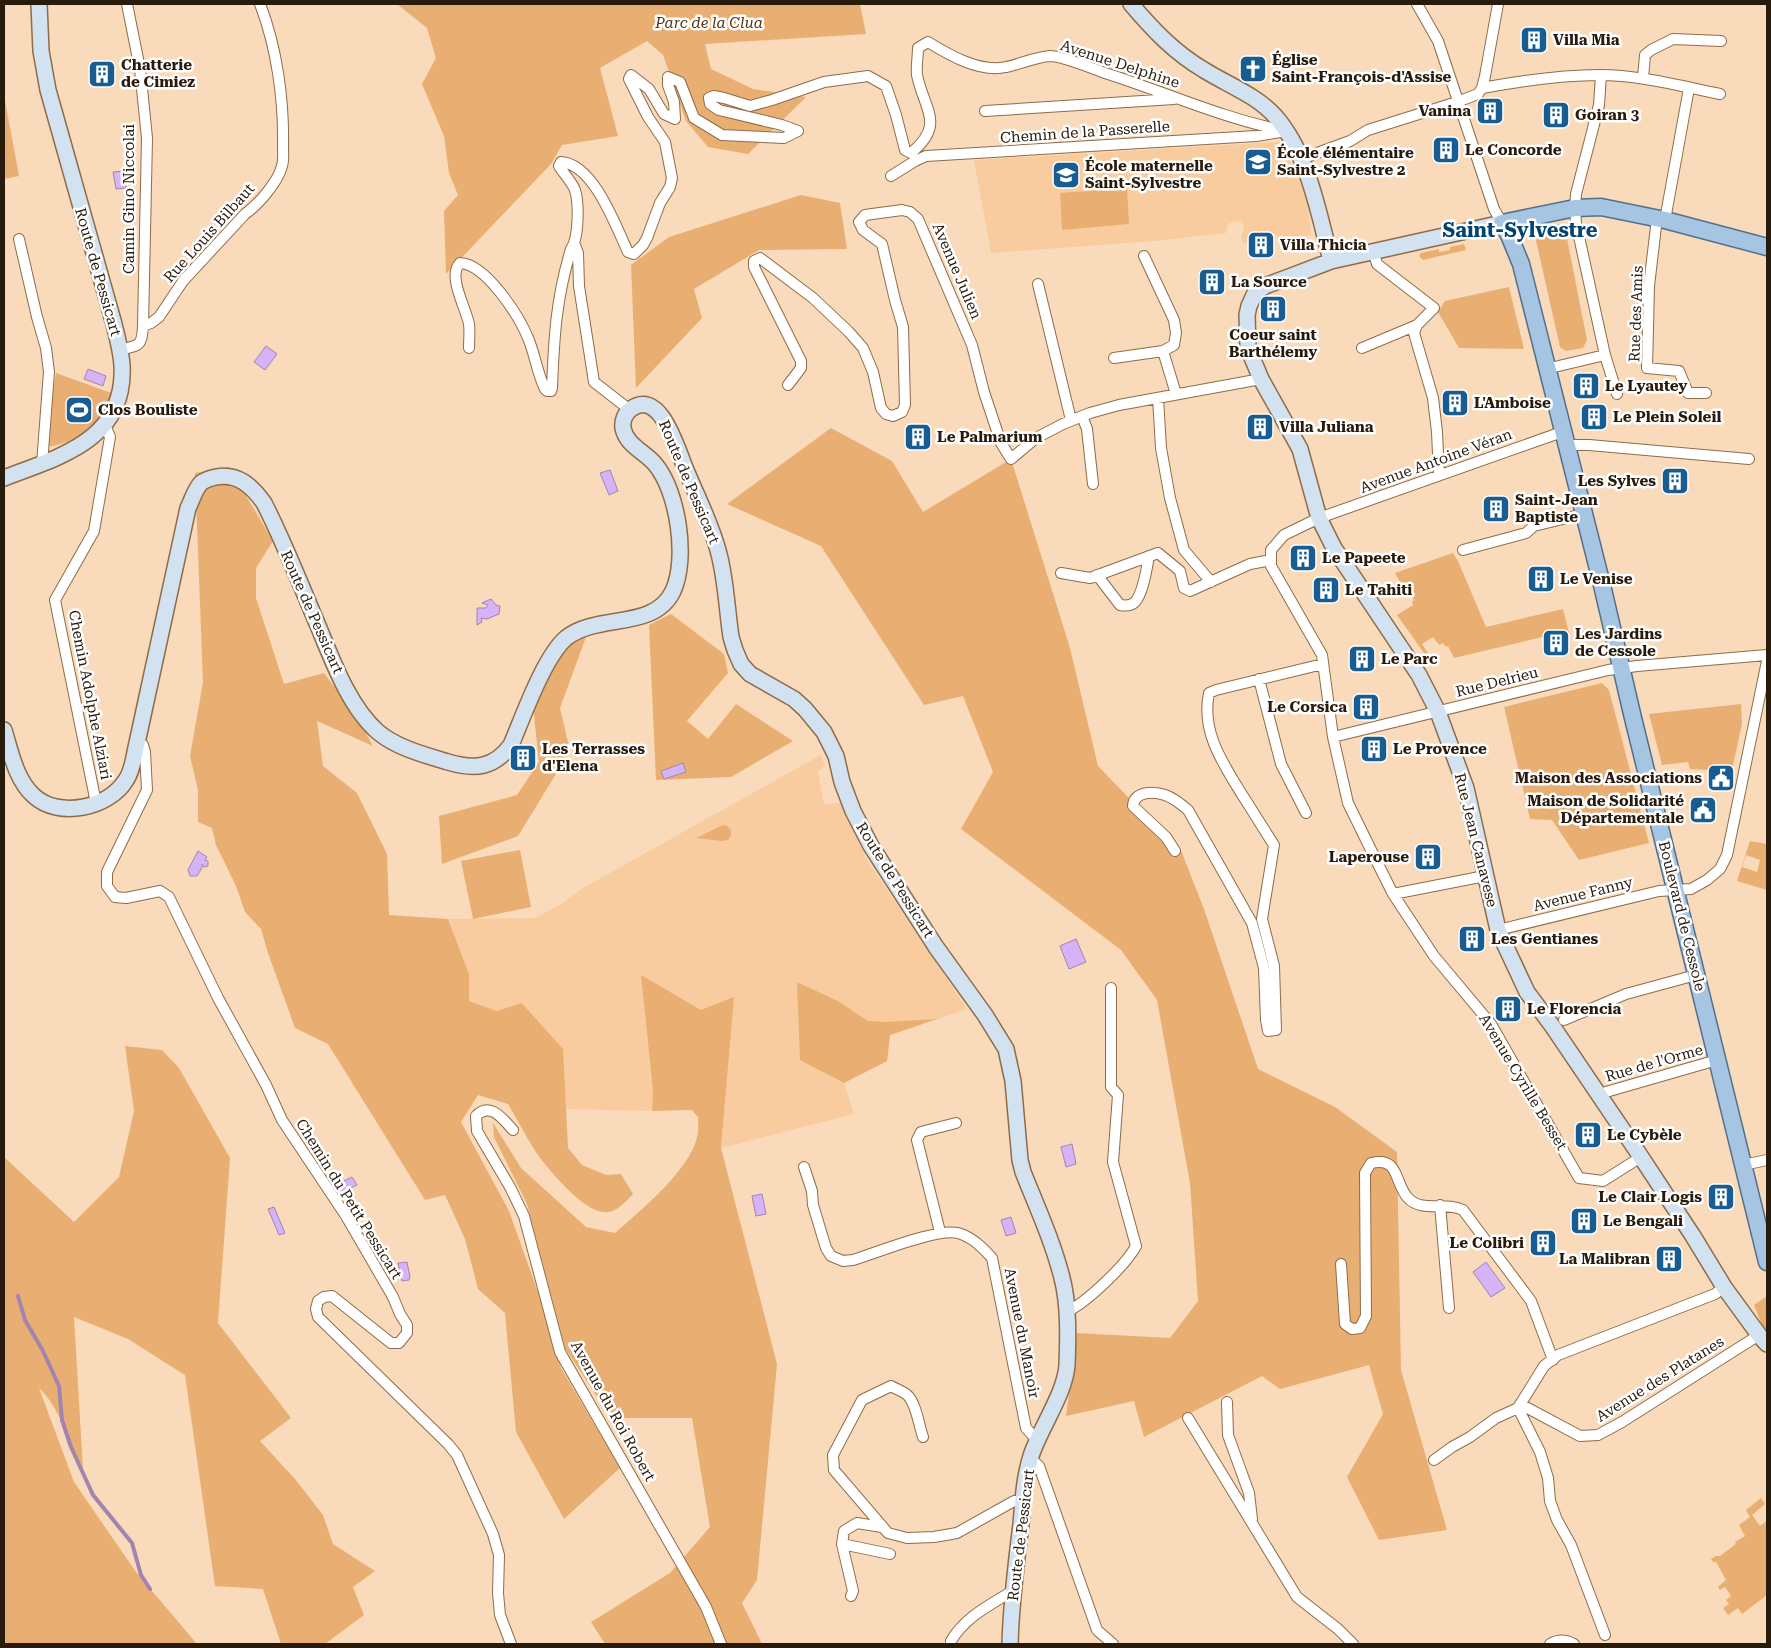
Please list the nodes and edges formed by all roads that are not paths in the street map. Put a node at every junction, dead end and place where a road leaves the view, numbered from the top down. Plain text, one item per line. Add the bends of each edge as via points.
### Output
1 (39, 4) edge
2 (127, 4) edge
3 (260, 4) edge
4 (1131, 4) edge
5 (1417, 4) edge
6 (1498, 4) edge
7 (1721, 41) dead end
8 (1601, 75) junction
9 (1643, 78) junction
10 (1482, 88) junction
11 (1689, 88) junction
12 (1720, 94) dead end
13 (1180, 99) junction
14 (1457, 102) junction
15 (985, 111) dead end
16 (1286, 131) junction
17 (1301, 159) junction
18 (891, 176) dead end
19 (1575, 208) junction
20 (1661, 219) junction
21 (1502, 223) junction
22 (19, 239) dead end
23 (575, 244) junction
24 (1767, 247) edge
25 (1373, 250) junction
26 (1144, 256) dead end
27 (1331, 261) junction
28 (1038, 284) dead end
29 (1417, 325) junction
30 (143, 326) junction
31 (469, 348) dead end
32 (1362, 348) dead end
33 (120, 350) junction
34 (1163, 351) junction
35 (1605, 355) junction
36 (1114, 358) dead end
37 (1546, 369) junction
38 (1261, 379) junction
39 (788, 385) dead end
40 (1706, 393) dead end
41 (1176, 394) junction
42 (1617, 394) dead end
43 (1158, 398) junction
44 (630, 410) junction
45 (1082, 416) junction
46 (1071, 420) junction
47 (105, 425) junction
48 (1564, 439) junction
49 (1749, 459) dead end
50 (42, 464) junction
51 (1439, 475) junction
52 (4, 478) edge
53 (1093, 484) dead end
54 (1583, 514) junction
55 (1319, 518) junction
56 (1463, 550) dead end
57 (1149, 556) junction
58 (1272, 560) junction
59 (1061, 573) dead end
60 (1097, 575) junction
61 (1211, 582) junction
62 (1767, 655) edge
63 (1767, 661) edge
64 (1323, 664) junction
65 (1621, 668) junction
66 (1259, 679) junction
67 (1438, 712) junction
68 (4, 730) edge
69 (1333, 737) junction
70 (137, 743) junction
71 (96, 803) junction
72 (1306, 813) dead end
73 (1175, 852) dead end
74 (1485, 876) junction
75 (1676, 890) junction
76 (1393, 894) junction
77 (1498, 930) junction
78 (1696, 975) junction
79 (1111, 988) dead end
80 (1564, 1020) dead end
81 (1717, 1060) junction
82 (1598, 1094) junction
83 (956, 1123) dead end
84 (513, 1130) dead end
85 (1641, 1157) junction
86 (1767, 1160) edge
87 (1743, 1165) junction
88 (804, 1167) dead end
89 (1440, 1205) junction
90 (940, 1232) junction
91 (1767, 1262) edge
92 (1341, 1264) dead end
93 (1724, 1287) junction
94 (1449, 1308) dead end
95 (1066, 1312) junction
96 (1763, 1340) edge
97 (1553, 1360) junction
98 (1227, 1402) dead end
99 (1519, 1406) junction
100 (1188, 1418) dead end
101 (923, 1437) dead end
102 (1037, 1440) junction
103 (1030, 1458) junction
104 (1434, 1460) dead end
105 (1024, 1501) junction
106 (1253, 1525) junction
107 (882, 1527) junction
108 (842, 1544) junction
109 (890, 1554) dead end
110 (1014, 1590) junction
111 (851, 1596) dead end
112 (1605, 1635) dead end
113 (511, 1644) edge
114 (721, 1644) edge
115 (951, 1644) edge
116 (1010, 1644) edge
117 (1113, 1644) edge
118 (1353, 1644) edge
119 (1550, 1644) edge
120 (1574, 1644) edge

1 - 33 street, Route de Pessicart via 41,51 48,90
2 - 30 street, Camin Gino Niccolai via 140,69 147,138
3 - 30 street, Rue Louis Bilbaut via 272,42 278,79 284,133 282,165 254,208 183,281 159,317
4 - 16 street via 1168,45 1204,70 1253,97
5 - 14 street via 1438,41
6 - 10 street
7 - 9 street via 1674,40 1651,50 1645,55
8 - 9 street
8 - 10 street via 1576,75
8 - 19 street via 1599,105
9 - 11 street
10 - 14 street via 1478,94
11 - 12 street
11 - 20 street
13 - 15 street
13 - 16 street, Avenue Delphine via 1256,125
13 - 23 street, Avenue Delphine via 1052,56 1004,68 983,67 951,56 928,42 918,48 917,75 931,117 929,134 911,153 904,150 886,86 868,76 824,82 750,106 714,96 709,98 710,104 719,110 798,131 784,138 722,135 694,118 680,82 668,77 675,119 664,114 649,89 631,75 629,79 648,117 665,142 671,170 670,187 643,246 630,254 594,183 578,169 561,162 559,166 574,189 577,209
14 - 17 street via 1368,130 1350,141
14 - 21 street via 1494,209
16 - 17 street
16 - 18 street, Chemin de la Passerelle via 1256,136 926,156
17 - 27 street
19 - 20 main road via 1601,207
19 - 21 main road
19 - 35 street
20 - 24 main road
20 - 40 street, Rue des Amis via 1649,286 1647,368 1679,371 1688,393
21 - 25 street
21 - 37 main road, Boulevard de Cessole via 1521,264
22 - 50 street via 50,372
23 - 31 street, Avenue Delphine via 560,288 550,391 542,384 528,337 512,308 488,278 460,263 456,282 469,324
23 - 44 street via 594,382
25 - 27 street
25 - 29 street via 1377,264 1434,308
26 - 34 street via 1174,320 1174,345
27 - 38 street via 1265,286 1255,293 1247,315 1248,348
28 - 46 street
29 - 32 street
29 - 51 street via 1414,333 1433,398
30 - 33 street, Camin Gino Niccolai via 141,343
33 - 47 street, Route de Pessicart via 120,397
34 - 36 street
34 - 41 street
35 - 37 street
35 - 42 street
37 - 48 main road, Boulevard de Cessole
38 - 41 street, Avenue Julien
38 - 55 street via 1300,449
39 - 46 street, Avenue Julien via 801,368 802,360 754,267 754,261 760,258 813,298 849,332 863,348 873,372 881,408 893,416 902,412 905,405 903,328 882,244 863,230 859,222 865,215 902,210 918,219 953,298 972,345 1001,443 1011,459 1036,438
41 - 43 street, Avenue Julien
43 - 45 street, Avenue Julien
43 - 61 street via 1161,448 1184,550
44 - 70 street, Route de Pessicart via 623,422 626,437 655,464 668,486 679,540 678,579 668,600 660,608 637,618 577,631 558,646 511,745 495,762 470,766 446,762 392,741 368,722 334,665 264,503 246,482 224,475 201,483 188,508
44 - 95 street, Route de Pessicart via 636,406 651,407 671,432 719,552 731,637 741,664 758,680 794,699 824,732 836,756 853,811 870,846 1006,1049 1014,1081 1020,1160 1057,1260 1063,1280
45 - 46 street, Avenue Julien
45 - 53 street via 1087,429
47 - 50 street, Route de Pessicart via 75,448
47 - 71 street, Chemin Adolphe Alziari via 110,437 94,531 56,600
48 - 49 street, Avenue Antoine Véran via 1589,445
48 - 51 street, Avenue Antoine Véran
48 - 54 main road, Boulevard de Cessole
50 - 52 street, Route de Pessicart
51 - 55 street, Avenue Antoine Véran
54 - 56 street via 1534,526 1526,533
54 - 65 main road, Boulevard de Cessole
55 - 58 street via 1284,534 1272,550
55 - 67 street, Rue Jean Canavese via 1334,548 1418,675
57 - 60 street
57 - 60 street via 1141,591 1135,602 1127,606 1120,605
57 - 61 street via 1158,553 1180,571 1184,588 1190,591
58 - 61 street via 1250,564
58 - 64 street, Avenue Cyrille Besset via 1271,566 1322,655
59 - 60 street via 1090,578
62 - 65 street, Rue Delrieu
63 - 75 street, Avenue Fanny via 1727,855 1720,869 1707,880 1691,889
64 - 66 street
64 - 69 street, Avenue Cyrille Besset
65 - 67 street, Rue Delrieu
65 - 75 main road, Boulevard de Cessole
66 - 72 street via 1281,764
66 - 73 street via 1209,693 1206,707 1207,721 1220,761 1274,845 1262,919 1274,966 1276,1030 1268,1031 1264,968 1252,922 1188,810 1164,794 1138,796 1133,806 1166,837
67 - 69 street, Rue Delrieu
67 - 74 street, Rue Jean Canavese via 1466,788
68 - 71 street, Route de Pessicart via 26,788 44,804 68,809
69 - 76 street, Avenue Cyrille Besset via 1348,803
70 - 71 street, Route de Pessicart via 126,781 114,793
70 - 113 street, Chemin du Petit Pessicart via 143,745 145,752 147,790 107,872 107,886 115,897 160,891 168,897 282,1120 346,1216 393,1297 406,1325 407,1333 399,1343 391,1343 332,1296 318,1301 316,1309 318,1317 457,1455 499,1554 500,1615
74 - 76 street
74 - 77 street, Rue Jean Canavese
75 - 77 street, Avenue Fanny via 1659,891
75 - 78 main road, Boulevard de Cessole
76 - 85 street, Avenue Cyrille Besset via 1434,956 1491,1024 1579,1178 1603,1181
77 - 82 street, Rue Jean Canavese via 1527,992
78 - 80 street via 1626,994
78 - 81 main road, Boulevard de Cessole
79 - 95 street via 1111,1086 1118,1095 1114,1162 1136,1246 1131,1256 1086,1299
81 - 82 street, Rue de l'Orme
81 - 87 main road, Boulevard de Cessole
82 - 85 street, Rue Jean Canavese
83 - 90 street via 921,1132 917,1140
84 - 114 street, Avenue du Roi Robert via 496,1112 481,1111 476,1116 477,1131 524,1216 560,1352 706,1607
85 - 93 street
86 - 87 street
87 - 91 main road, Boulevard de Cessole
88 - 90 street, Avenue du Manoir via 831,1256 843,1261 853,1260
89 - 92 street via 1419,1206 1407,1198 1390,1165 1381,1161 1371,1163 1365,1173 1366,1316 1360,1328 1352,1329 1345,1324
89 - 94 street
89 - 97 street via 1463,1210 1522,1288 1531,1302
90 - 102 street, Avenue du Manoir via 958,1233 978,1243 992,1258 1026,1428
93 - 96 street
93 - 97 street via 1716,1294 1558,1355
95 - 102 street, Route de Pessicart via 1067,1367
96 - 99 street, Avenue des Platanes via 1598,1435 1580,1436
97 - 99 street via 1544,1366
98 - 106 street via 1228,1435 1248,1493
99 - 104 street
99 - 112 street via 1540,1452 1557,1520
100 - 106 street
101 - 107 street via 908,1395 891,1386 862,1400 833,1455 834,1470
102 - 103 street, Route de Pessicart
103 - 105 street, Route de Pessicart
103 - 117 street via 1039,1466 1097,1630
105 - 107 street via 1014,1501 957,1533 907,1538 888,1533
105 - 110 street, Route de Pessicart
106 - 118 street via 1297,1597
107 - 108 street via 857,1523 844,1531
108 - 109 street
108 - 111 street via 853,1591
110 - 115 street via 974,1614 958,1629
110 - 116 street, Route de Pessicart
119 - 120 street via 1564,1640

